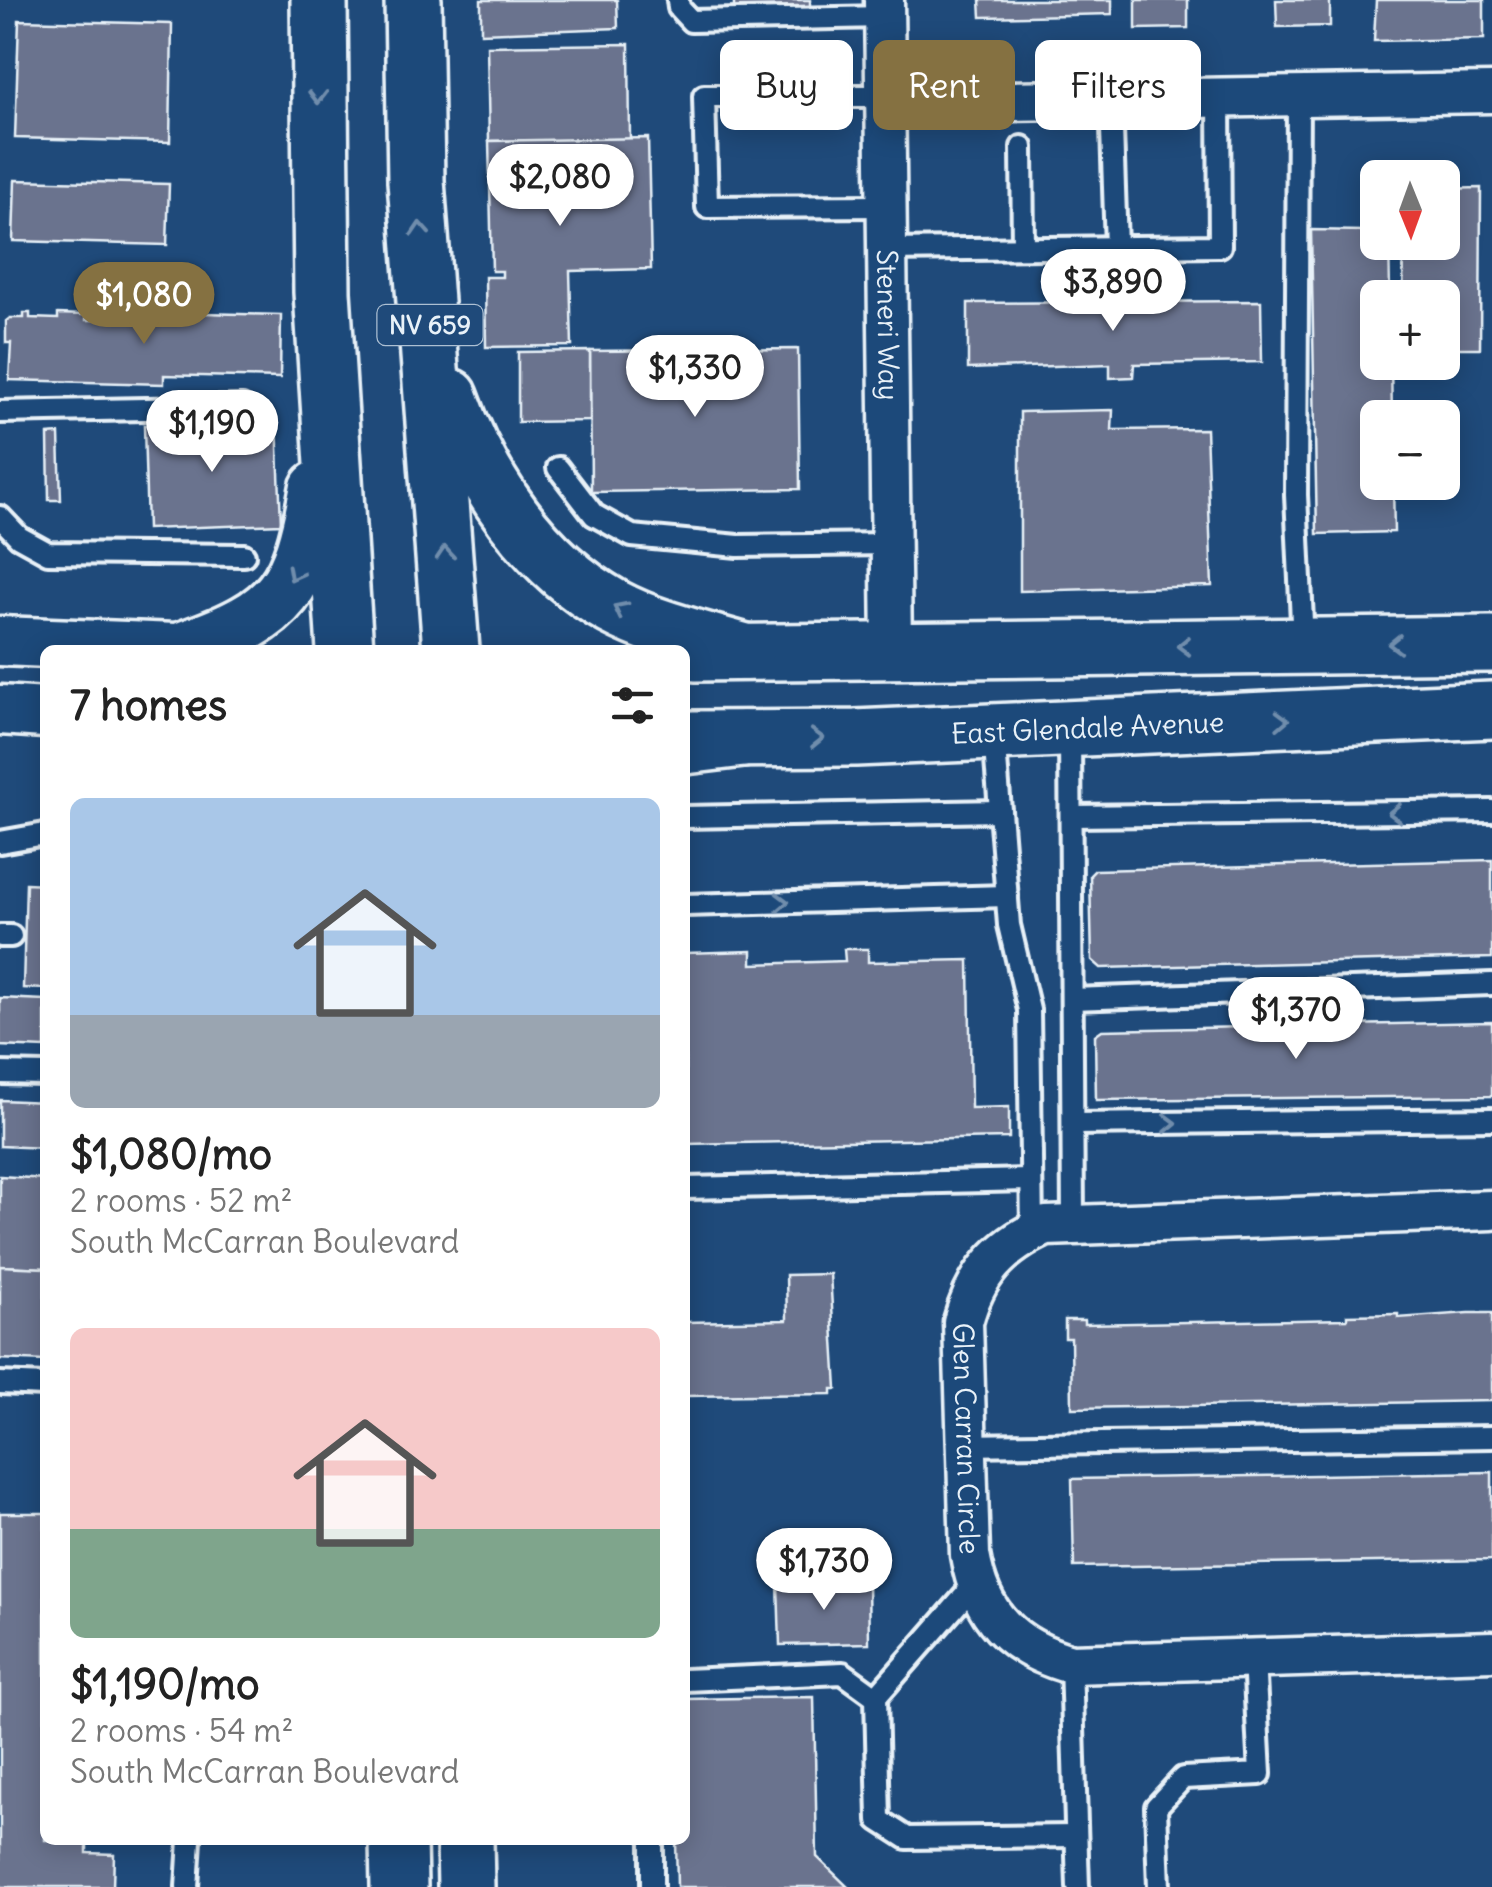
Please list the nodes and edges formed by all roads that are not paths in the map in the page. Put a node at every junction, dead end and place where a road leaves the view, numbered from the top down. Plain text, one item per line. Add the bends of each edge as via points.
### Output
1 (319, 0) edge
2 (414, 0) edge
3 (678, 0) edge
4 (884, 8) edge
5 (884, 40) edge
6 (1492, 93) edge
7 (1298, 96) junction
8 (1201, 98) edge
9 (1219, 98) junction
10 (873, 99) edge
11 (885, 130) edge
12 (1112, 130) edge
13 (1022, 147) dead end
14 (886, 206) junction
15 (1116, 247) junction
16 (1023, 248) junction
17 (887, 250) junction
18 (432, 341) junction
19 (242, 407) dead end
20 (0, 412) edge
21 (331, 412) junction
22 (558, 468) dead end
23 (0, 516) edge
24 (890, 544) junction
25 (244, 555) dead end
26 (0, 641) edge
27 (1492, 644) edge
28 (104, 645) edge
29 (216, 645) edge
30 (345, 645) edge
31 (451, 645) edge
32 (1303, 645) junction
33 (892, 650) junction
34 (746, 652) junction
35 (690, 653) edge
36 (0, 710) edge
37 (1492, 710) edge
38 (40, 713) edge
39 (1070, 728) junction
40 (994, 732) junction
41 (690, 742) edge
42 (1000, 810) junction
43 (1492, 811) edge
44 (1072, 816) junction
45 (690, 818) edge
46 (40, 835) edge
47 (0, 842) edge
48 (1007, 896) junction
49 (690, 905) edge
50 (1492, 984) edge
51 (1072, 999) junction
52 (0, 1073) edge
53 (40, 1074) edge
54 (1492, 1119) edge
55 (1073, 1124) junction
56 (1030, 1180) junction
57 (690, 1188) edge
58 (1492, 1210) edge
59 (1073, 1222) junction
60 (1032, 1232) junction
61 (0, 1384) edge
62 (40, 1386) edge
63 (1492, 1437) edge
64 (967, 1444) junction
65 (975, 1584) junction
66 (1492, 1652) edge
67 (1254, 1658) junction
68 (1071, 1664) junction
69 (690, 1680) edge
70 (876, 1697) junction
71 (1076, 1836) junction
72 (190, 1845) edge
73 (398, 1845) edge
74 (465, 1845) edge
75 (652, 1845) edge
76 (187, 1887) edge
77 (400, 1887) edge
78 (466, 1887) edge
79 (652, 1887) edge
80 (1078, 1887) edge
81 (1159, 1887) edge

1 -> 21 main road via 322,292
18 -> 2 main road, NV 659 via 416,181
3 - 4 lane via 691,21
4 - 5 street, Steneri Way
6 - 7 street
7 - 9 street
7 - 32 lane via 1296,495
8 - 9 street
9 - 15 lane via 1220,246
10 - 14 lane via 704,96 707,206
11 - 14 street, Steneri Way
12 - 15 lane
13 - 16 lane
14 - 17 street, Steneri Way
15 - 16 lane
16 - 17 lane
17 - 24 street, Steneri Way
31 -> 18 main road, NV 659
34 -> 18 main road via 614,608 539,547 472,454
19 - 20 lane
21 -> 29 main road via 298,571 258,620
21 - 30 main road
22 - 24 lane via 594,515 632,536 738,546
23 - 25 lane via 18,537 48,553
24 - 33 street, Steneri Way
26 - 28 street
27 -> 32 main road
32 -> 33 main road
33 - 34 main road
34 - 35 main road
36 - 38 street
39 -> 37 main road, East Glendale Avenue
39 - 40 main road, East Glendale Avenue
39 - 44 lane
41 -> 40 main road, East Glendale Avenue
40 - 42 lane
42 - 45 lane
42 - 48 lane
43 -> 44 lane
44 - 51 lane
46 - 47 lane
49 -> 48 lane
48 - 56 lane via 1029,1010
50 - 51 lane
51 - 55 lane
52 - 53 lane
55 -> 54 lane
55 - 59 lane
56 - 57 lane
56 - 60 lane
58 - 59 street, Glen Carran Circle
59 - 60 street, Glen Carran Circle
60 - 64 street, Glen Carran Circle via 990,1262 971,1292 963,1322
61 - 62 lane
63 - 64 lane
64 - 65 street, Glen Carran Circle
65 - 68 street, Glen Carran Circle via 1008,1636 1038,1655
65 - 70 lane
66 - 67 street, Glen Carran Circle
67 - 68 street, Glen Carran Circle
67 - 81 lane via 1260,1774 1183,1778 1156,1807
68 - 71 lane
69 - 70 lane via 843,1673
70 - 71 lane via 878,1820 907,1838
71 - 80 lane
72 - 76 lane
73 - 77 main road
74 - 78 main road
75 - 79 lane

